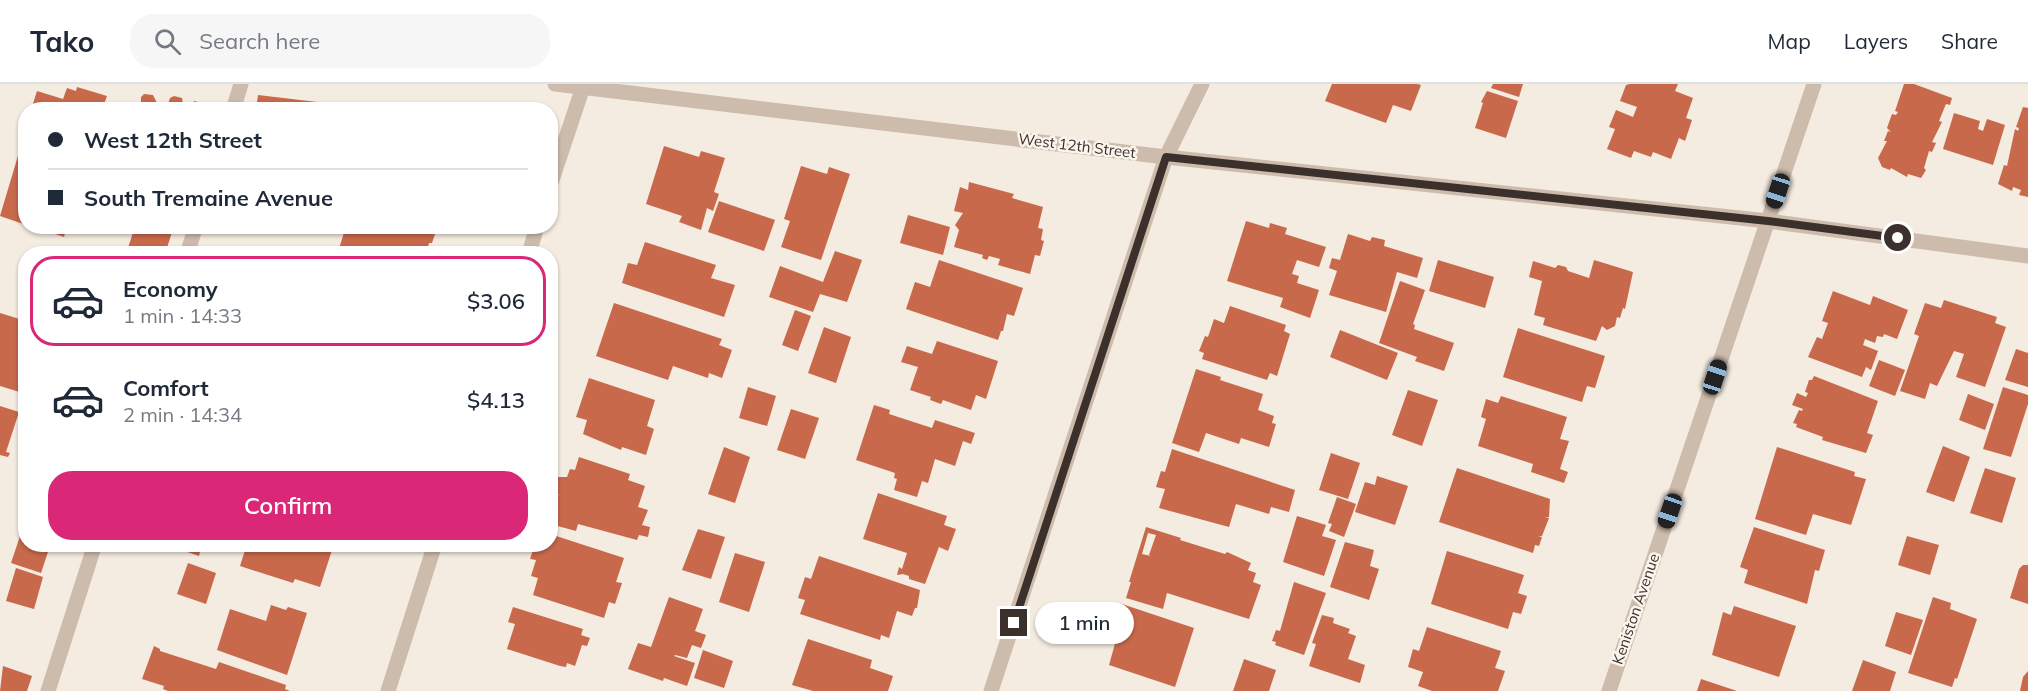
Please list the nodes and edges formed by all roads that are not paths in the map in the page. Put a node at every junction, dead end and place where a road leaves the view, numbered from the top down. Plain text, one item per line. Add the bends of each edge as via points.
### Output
1 (241, 84) edge
2 (555, 84) edge
3 (1203, 84) edge
4 (1814, 84) edge
5 (583, 86) edge
6 (235, 102) edge
7 (1166, 157) junction
8 (558, 162) edge
9 (1768, 221) junction
10 (2028, 256) edge
11 (92, 552) edge
12 (432, 552) edge
13 (48, 691) edge
14 (388, 691) edge
15 (992, 691) edge
16 (1609, 691) edge

1 - 6 street
2 - 5 street, West 12th Street
3 - 7 street
4 - 9 street, Keniston Avenue
5 - 7 street, West 12th Street
5 - 8 street
7 - 9 street, West 12th Street
7 - 15 street
9 - 10 street, West 12th Street
9 - 16 street, Keniston Avenue
11 - 13 street
12 - 14 street

